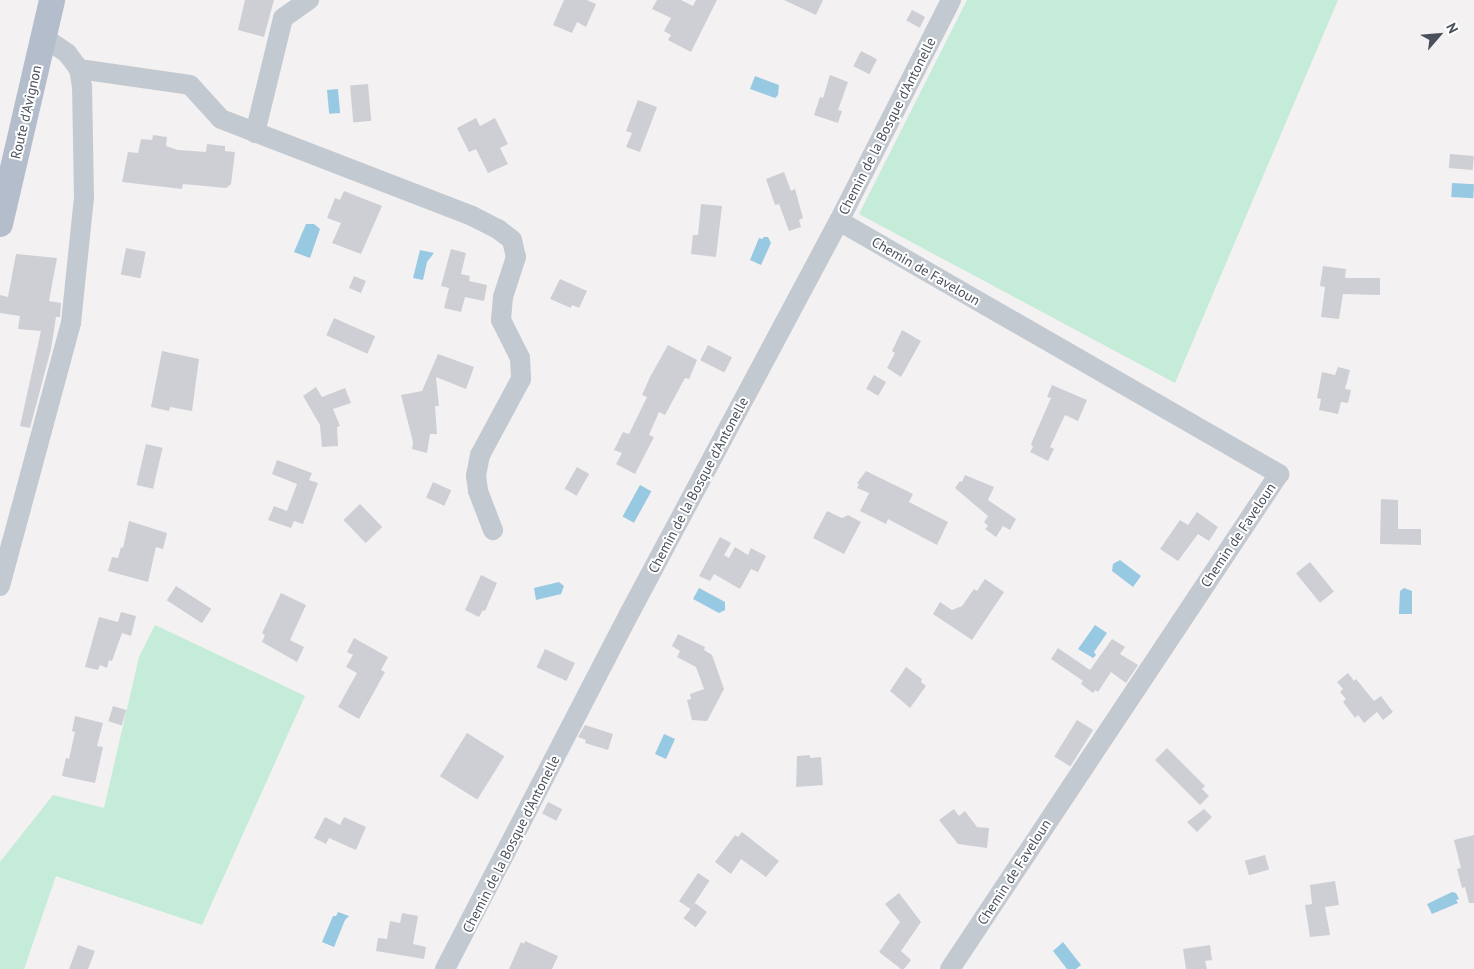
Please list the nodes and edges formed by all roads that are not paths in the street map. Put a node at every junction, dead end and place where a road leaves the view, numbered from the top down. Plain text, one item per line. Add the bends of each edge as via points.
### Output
1 (52, 0) edge
2 (310, 0) edge
3 (951, 0) edge
4 (285, 9) edge
5 (43, 37) junction
6 (79, 69) junction
7 (255, 132) junction
8 (839, 221) junction
9 (0, 224) edge
10 (493, 530) dead end
11 (0, 586) edge
12 (445, 969) edge
13 (950, 969) edge

1 - 5 main road, Route d'Avignon
2 - 4 street
3 - 8 street, Chemin de la Bosque d'Antonelle
4 - 7 street
5 - 6 street via 67,53
5 - 9 main road, Route d'Avignon
6 - 7 street via 190,85 221,119
6 - 11 street via 84,198 71,323
7 - 10 street via 472,216 512,240 516,257 503,297 501,320 520,358 521,379 480,456 476,476 478,492
8 - 12 street, Chemin de la Bosque d'Antonelle via 632,608
8 - 13 street, Chemin de Faveloun via 1279,474

